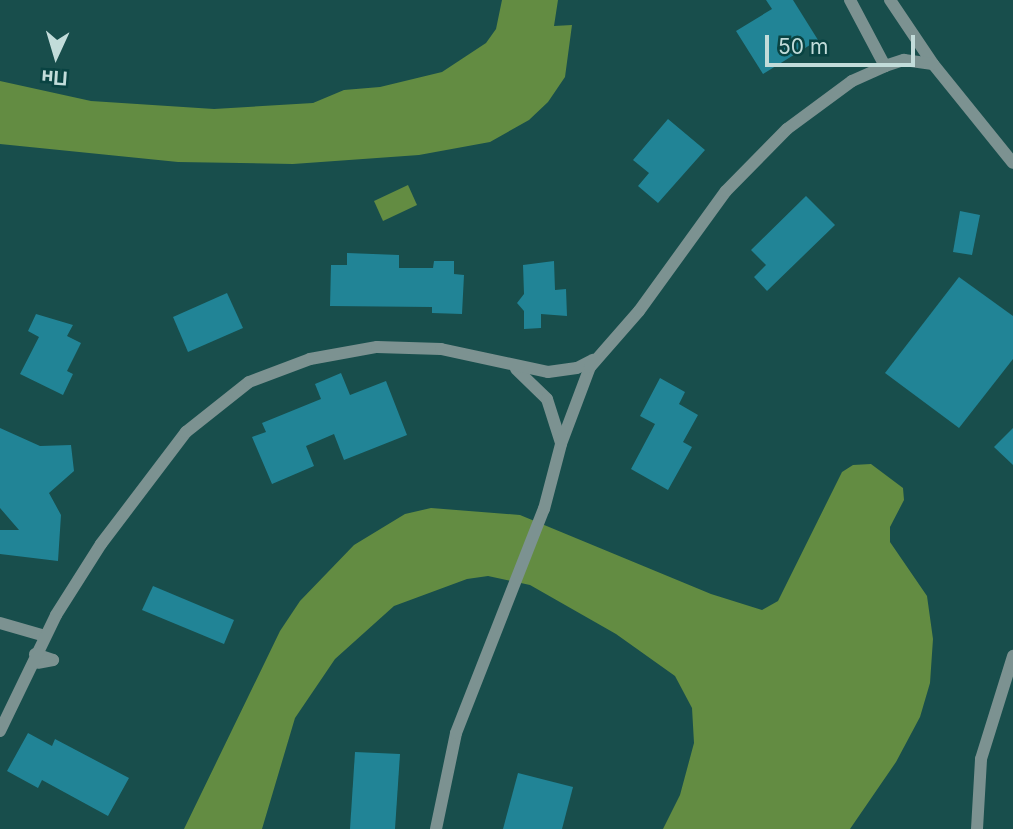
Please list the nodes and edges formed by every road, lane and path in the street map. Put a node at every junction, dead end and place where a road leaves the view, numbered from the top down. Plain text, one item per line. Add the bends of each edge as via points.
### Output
1 (850, 0) edge
2 (890, 0) edge
3 (933, 64) junction
4 (885, 66) junction
5 (1013, 163) edge
6 (623, 331) junction
7 (513, 367) junction
8 (561, 444) junction
9 (0, 623) edge
10 (45, 636) junction
11 (1013, 656) edge
12 (0, 731) edge
13 (436, 829) edge
14 (977, 829) edge

1 - 4 street
2 - 3 street
3 - 4 street via 904,60
3 - 5 street
4 - 6 street via 852,81 753,160
6 - 7 street via 600,355 578,368 548,372
6 - 8 street via 584,378
7 - 8 street via 547,399
7 - 10 street via 441,349 377,347 310,359 249,382 205,413 169,452 82,571
8 - 13 street via 544,509 456,733
9 - 10 street
10 - 12 street
11 - 14 street via 981,759

